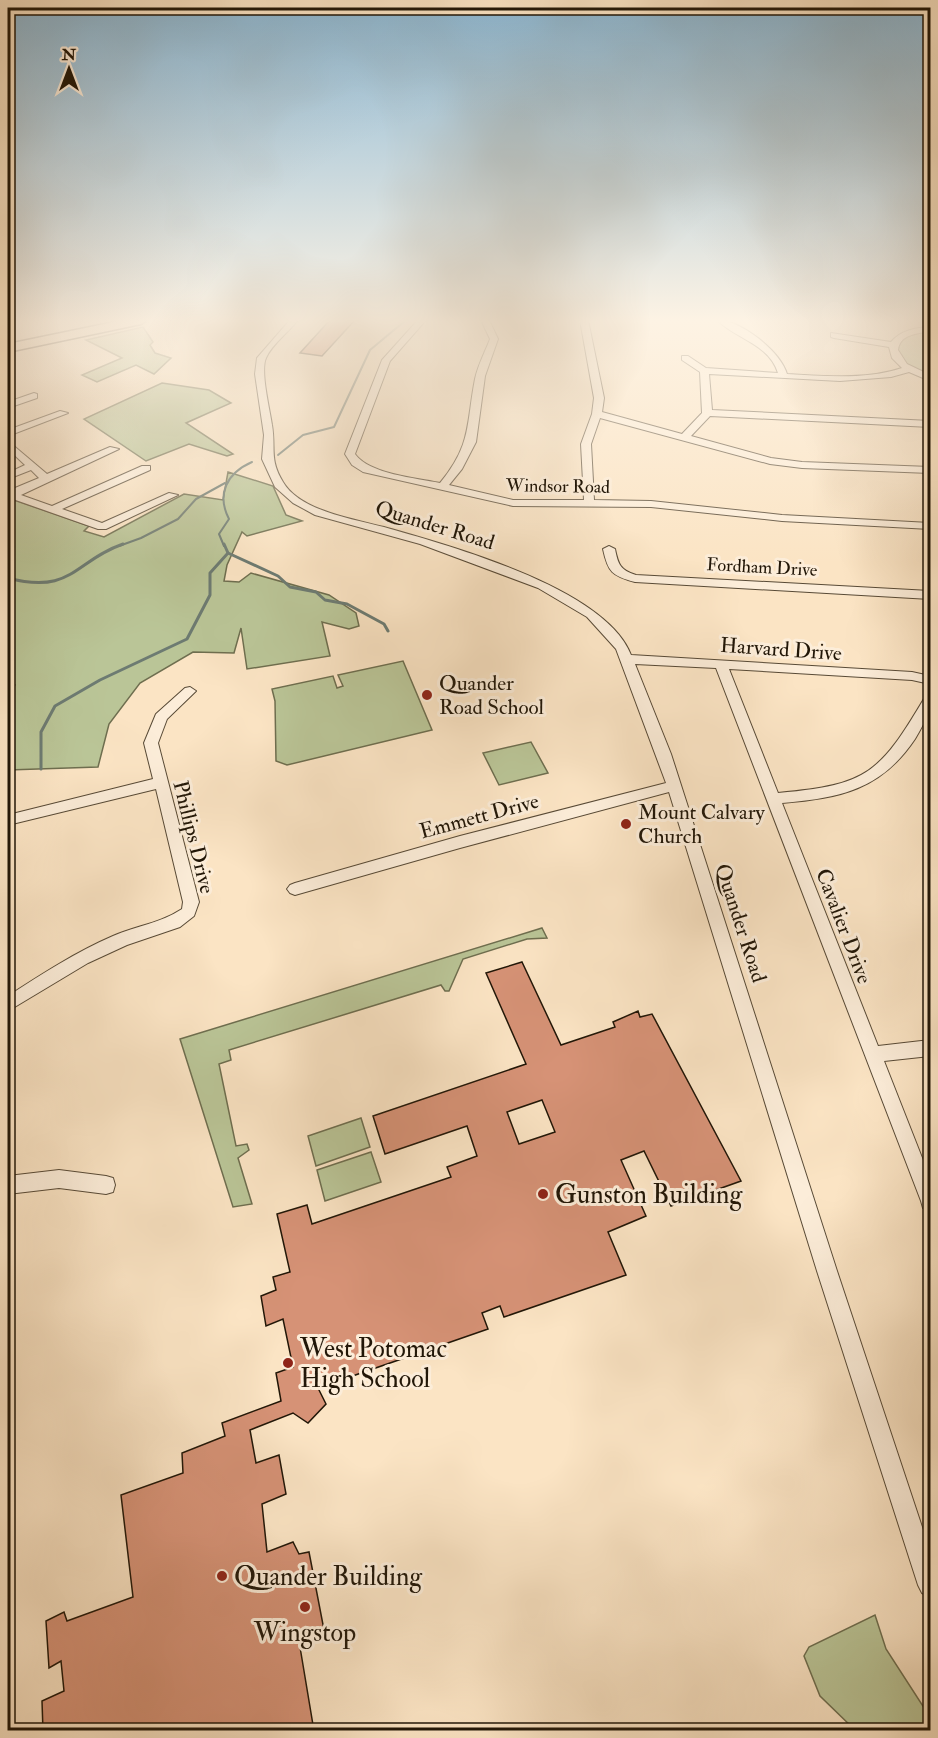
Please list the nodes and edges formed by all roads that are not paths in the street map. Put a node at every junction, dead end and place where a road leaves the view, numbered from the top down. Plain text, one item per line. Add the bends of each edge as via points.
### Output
1 (264, 401) edge
2 (368, 401) edge
3 (477, 401) edge
4 (597, 401) edge
5 (706, 401) edge
6 (63, 413) dead end
7 (707, 413) junction
8 (597, 414) junction
9 (930, 424) edge
10 (8, 433) edge
11 (685, 437) junction
12 (8, 445) edge
13 (114, 449) dead end
14 (33, 466) junction
15 (146, 468) dead end
16 (930, 470) edge
17 (8, 476) edge
18 (45, 478) junction
19 (443, 486) junction
20 (173, 495) dead end
21 (589, 503) junction
22 (52, 510) junction
23 (930, 526) edge
24 (609, 549) dead end
25 (930, 595) edge
26 (628, 659) junction
27 (721, 665) junction
28 (930, 680) edge
29 (190, 691) dead end
30 (930, 700) edge
31 (159, 783) junction
32 (674, 786) junction
33 (772, 799) junction
34 (8, 820) edge
35 (295, 889) dead end
36 (8, 1004) edge
37 (930, 1048) edge
38 (872, 1054) junction
39 (8, 1185) edge
40 (106, 1185) dead end
41 (930, 1202) edge
42 (930, 1585) edge

1 - 26 street, Quander Road via 269,435 267,459 279,485 297,501 319,513 433,545 559,593 603,625
2 - 19 street, Windsor Road via 350,454 356,463 367,470
3 - 19 street via 471,442
4 - 8 street
5 - 7 street
6 - 10 street
7 - 9 street
7 - 11 street
8 - 11 street
8 - 21 street via 585,444
11 - 16 street via 789,464
12 - 14 street
13 - 18 street
14 - 17 street
14 - 18 street
15 - 22 street
18 - 22 street via 14,496
19 - 21 street, Windsor Road via 513,503
20 - 22 street via 112,525 98,526
21 - 23 street, Windsor Road via 651,504 782,518
24 - 25 street, Fordham Drive via 613,567 635,578
26 - 27 street, Harvard Drive
26 - 32 street, Quander Road
27 - 28 street, Harvard Drive
27 - 33 street, Cavalier Drive
29 - 31 street, Phillips Drive via 161,717 152,734
30 - 33 street via 895,758 874,777 837,792
31 - 34 street
31 - 36 street, Phillips Drive via 196,907 184,917 82,958
32 - 35 street, Emmett Drive
32 - 42 street, Quander Road via 826,1272
33 - 38 street, Cavalier Drive
37 - 38 street
38 - 41 street, Cavalier Drive
39 - 40 street via 59,1179

